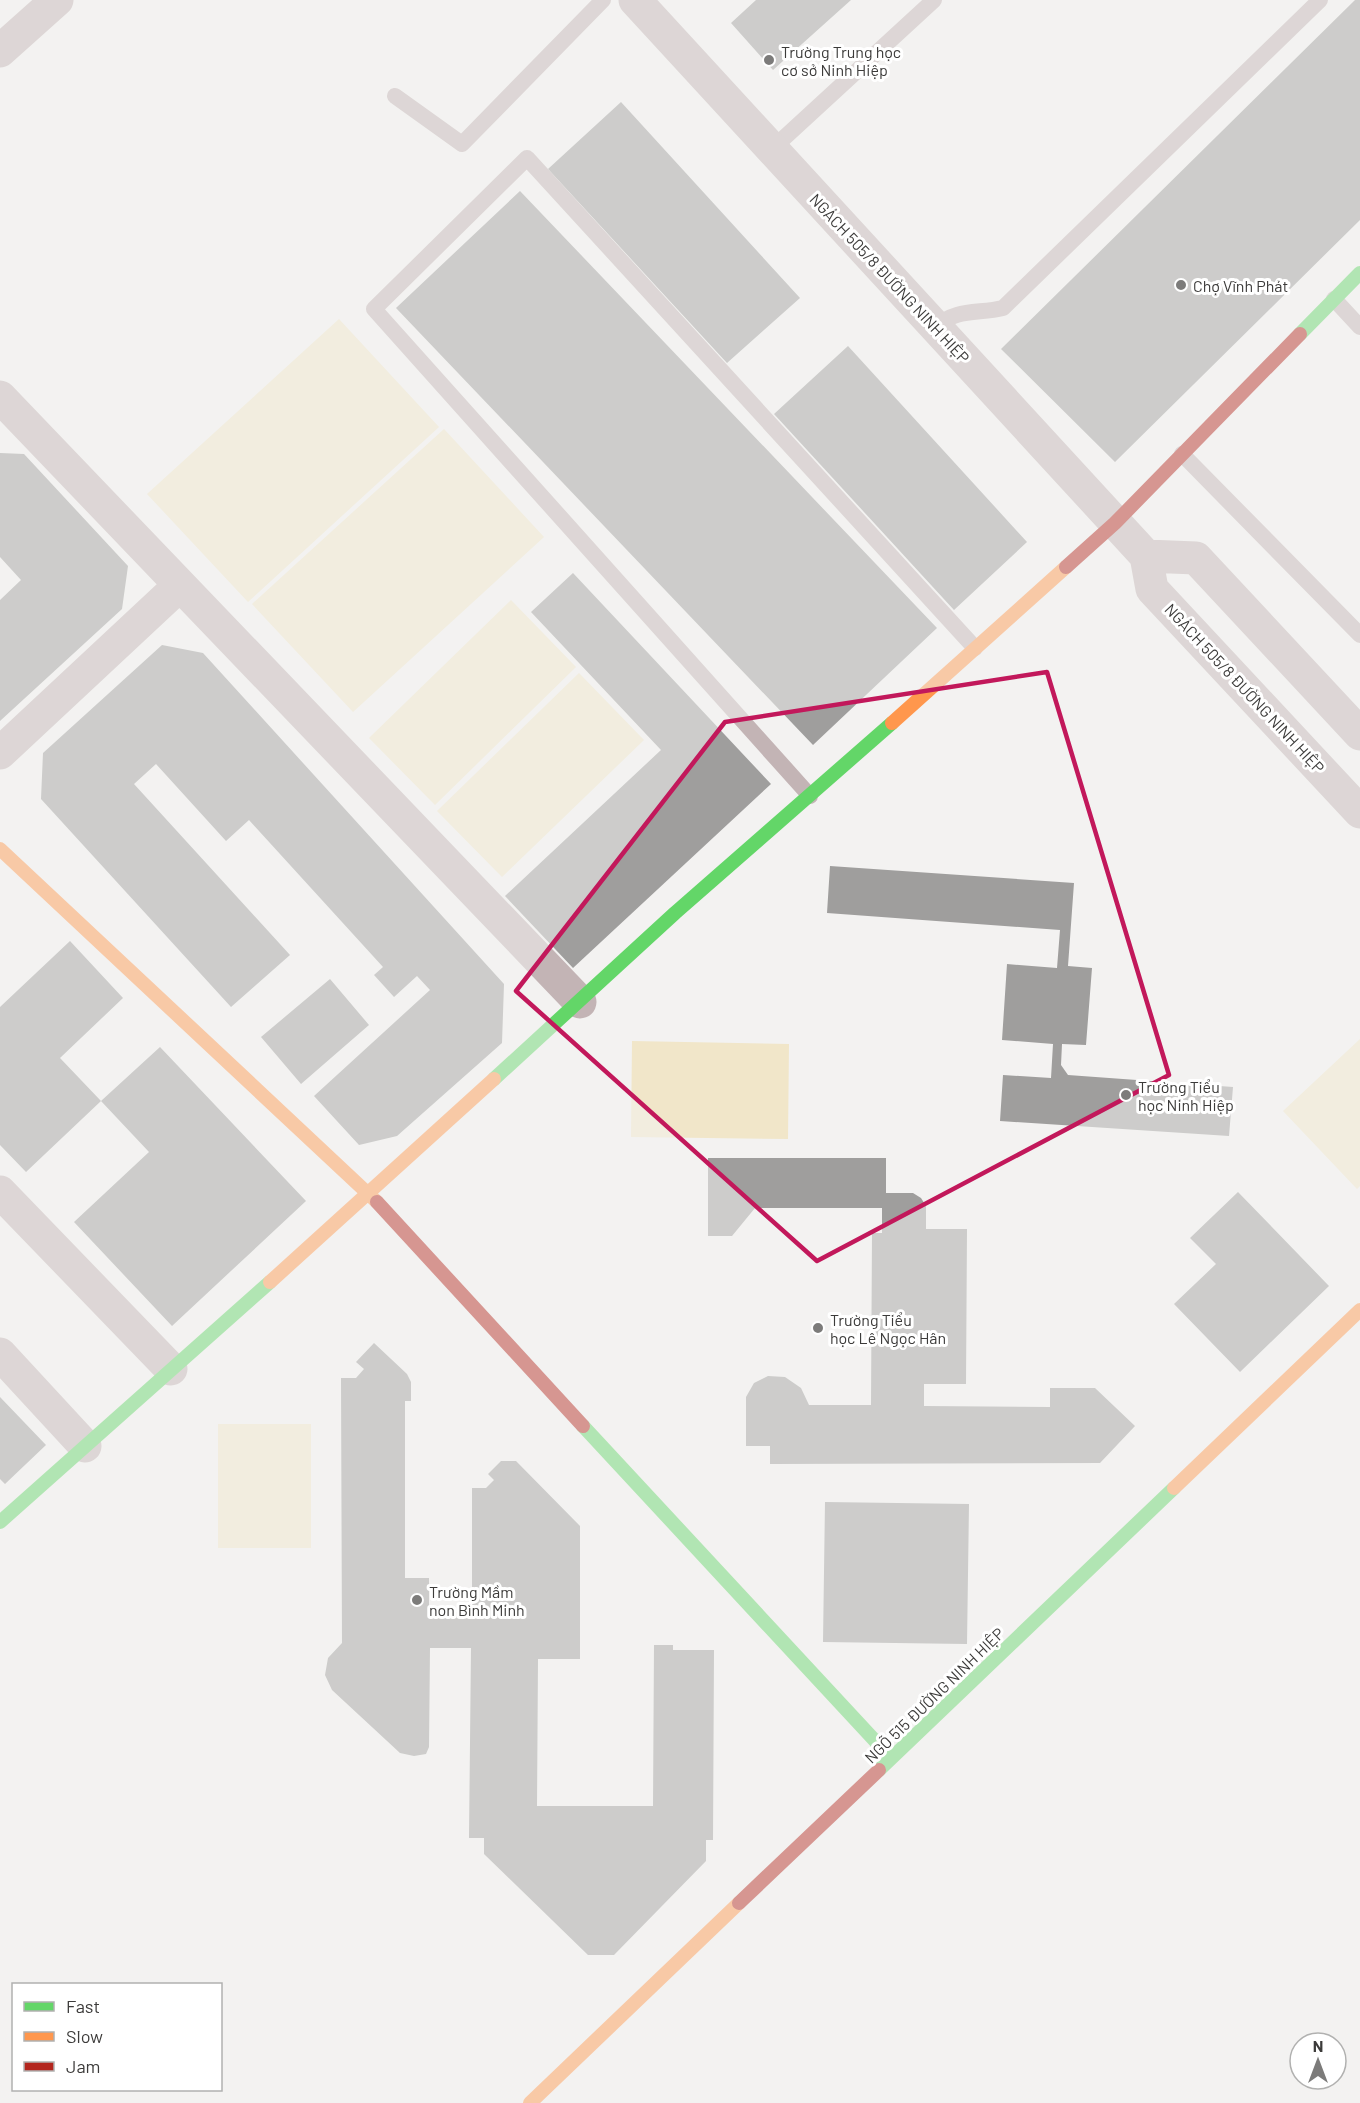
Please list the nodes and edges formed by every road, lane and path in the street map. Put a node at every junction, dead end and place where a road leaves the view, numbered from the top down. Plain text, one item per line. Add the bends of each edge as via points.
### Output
1 (57, 0) edge
2 (603, 0) edge
3 (635, 0) edge
4 (934, 0) edge
5 (1320, 0) edge
6 (0, 51) edge
7 (395, 96) dead end
8 (772, 149) junction
9 (1360, 273) edge
10 (1334, 299) junction
11 (936, 327) junction
12 (1360, 327) edge
13 (0, 397) edge
14 (1182, 454) junction
15 (1115, 523) junction
16 (1146, 556) junction
17 (180, 585) junction
18 (1357, 627) edge
19 (975, 648) junction
20 (1360, 734) edge
21 (0, 753) edge
22 (810, 796) junction
23 (1360, 812) edge
24 (0, 849) edge
25 (580, 1002) junction
26 (0, 1192) edge
27 (369, 1194) junction
28 (1360, 1310) edge
29 (0, 1354) edge
30 (171, 1369) junction
31 (85, 1446) junction
32 (0, 1522) edge
33 (891, 1758) junction
34 (530, 2103) edge

1 - 6 street
2 - 7 lane via 462,144
3 - 8 street, NGÁCH 505/8 ĐƯỜNG NINH HIỆP
4 - 8 lane
5 - 11 lane via 1003,308 958,314 945,318
8 - 11 street, NGÁCH 505/8 ĐƯỜNG NINH HIỆP
9 - 10 street
10 - 12 lane
10 - 14 street
11 - 15 street, NGÁCH 505/8 ĐƯỜNG NINH HIỆP
13 - 17 street
14 - 15 street
14 - 18 lane
15 - 16 street, NGÁCH 505/8 ĐƯỜNG NINH HIỆP
15 - 19 street
16 - 20 street via 1196,558
16 - 23 street, NGÁCH 505/8 ĐƯỜNG NINH HIỆP via 1152,589
17 - 21 street
17 - 25 street
19 - 22 street
19 - 22 lane via 527,158 374,309
22 - 25 street
24 - 27 street
25 - 27 street
26 - 30 street
27 - 30 street
27 - 33 street
28 - 33 street, NGÕ 515 ĐƯỜNG NINH HIỆP
29 - 31 street
30 - 31 street
31 - 32 street
33 - 34 street, NGÕ 515 ĐƯỜNG NINH HIỆP

